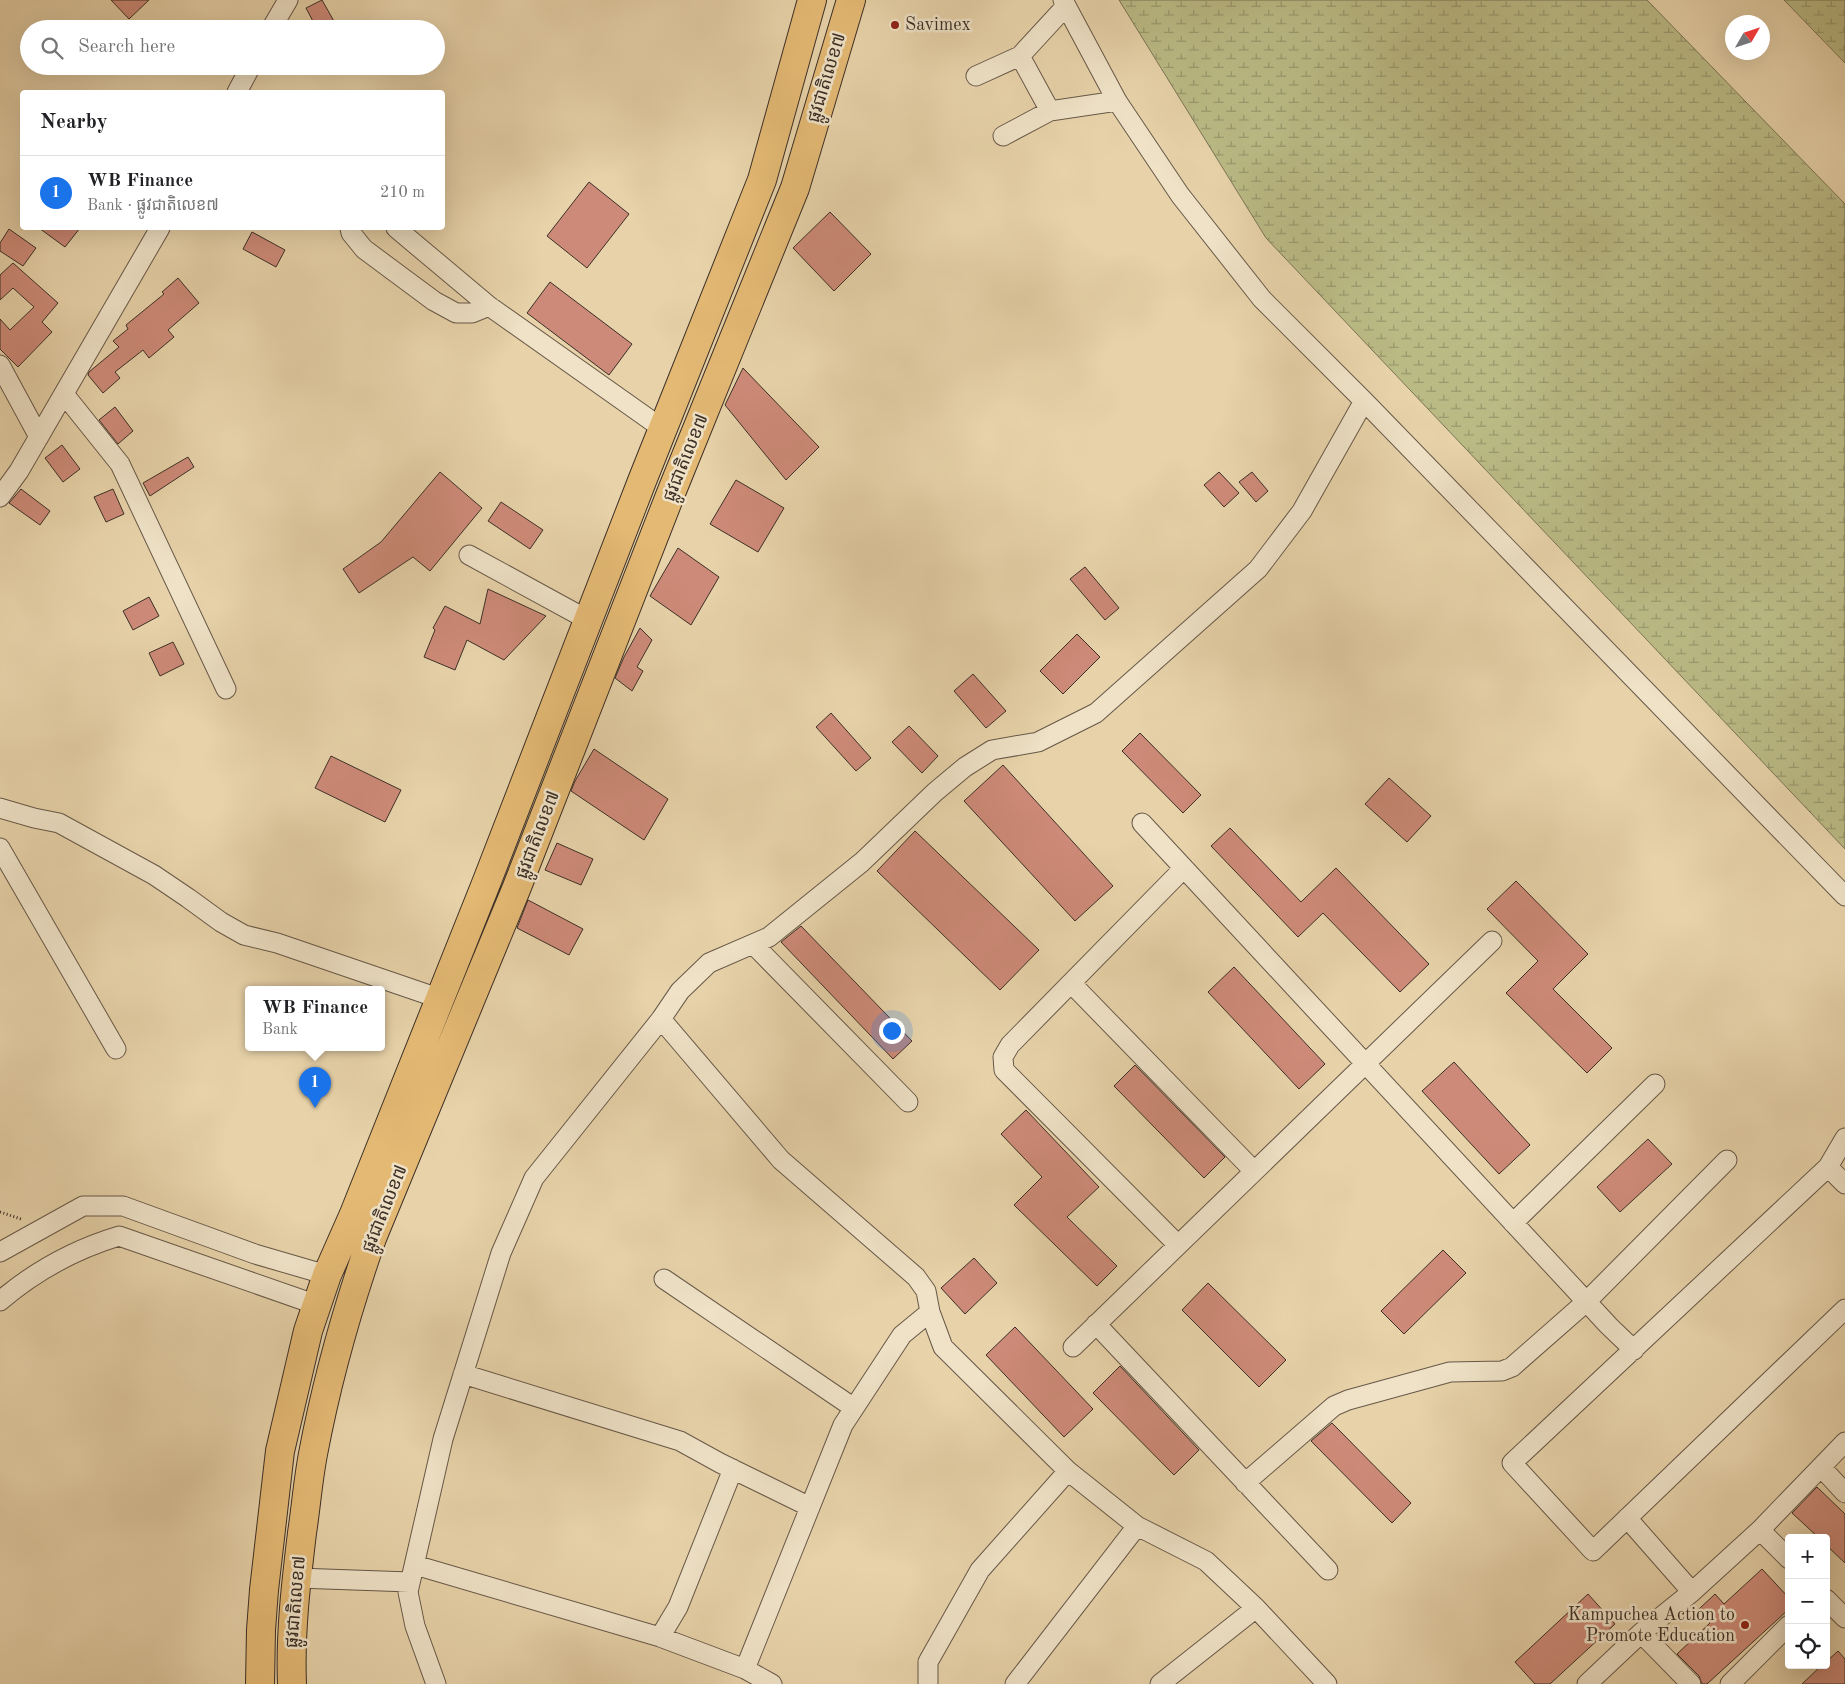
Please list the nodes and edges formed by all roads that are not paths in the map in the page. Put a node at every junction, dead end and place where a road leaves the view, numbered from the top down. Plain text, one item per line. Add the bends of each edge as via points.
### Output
1 (812, 0) edge
2 (851, 0) edge
3 (283, 2) edge
4 (1065, 3) edge
5 (275, 20) edge
6 (1020, 56) junction
7 (246, 75) edge
8 (976, 76) dead end
9 (238, 90) edge
10 (1117, 101) junction
11 (1050, 111) junction
12 (1003, 136) dead end
13 (762, 180) junction
14 (795, 188) junction
15 (159, 230) edge
16 (350, 230) edge
17 (398, 230) edge
18 (489, 306) junction
19 (0, 365) edge
20 (64, 394) junction
21 (1364, 401) junction
22 (663, 429) junction
23 (39, 437) junction
24 (642, 481) junction
25 (672, 493) junction
26 (0, 496) edge
27 (469, 554) dead end
28 (588, 620) junction
29 (226, 689) dead end
30 (0, 808) edge
31 (1142, 822) dead end
32 (0, 848) edge
33 (1184, 868) junction
34 (487, 882) junction
35 (518, 887) junction
36 (1845, 896) edge
37 (1492, 941) dead end
38 (754, 944) junction
39 (1071, 983) junction
40 (440, 999) junction
41 (662, 1019) junction
42 (116, 1049) dead end
43 (1365, 1063) junction
44 (1655, 1084) dead end
45 (908, 1102) dead end
46 (1845, 1138) edge
47 (1728, 1160) dead end
48 (1828, 1167) junction
49 (1254, 1171) junction
50 (1845, 1184) edge
51 (1512, 1223) junction
52 (1178, 1245) junction
53 (0, 1252) edge
54 (327, 1275) junction
55 (664, 1279) dead end
56 (0, 1301) edge
57 (1586, 1302) junction
58 (317, 1305) junction
59 (1845, 1309) edge
60 (930, 1312) junction
61 (1096, 1324) junction
62 (1073, 1346) dead end
63 (1634, 1350) junction
64 (463, 1374) junction
65 (854, 1408) junction
66 (1845, 1442) edge
67 (1820, 1467) junction
68 (733, 1470) junction
69 (1068, 1471) junction
70 (1246, 1483) junction
71 (1845, 1494) edge
72 (810, 1507) junction
73 (1627, 1518) junction
74 (1137, 1526) junction
75 (1760, 1530) junction
76 (1785, 1556) edge
77 (1328, 1570) dead end
78 (412, 1573) junction
79 (296, 1578) junction
80 (1692, 1592) junction
81 (1830, 1603) edge
82 (1256, 1608) junction
83 (1845, 1618) edge
84 (1785, 1629) edge
85 (261, 1630) junction
86 (292, 1630) junction
87 (1641, 1633) junction
88 (660, 1637) junction
89 (745, 1669) junction
90 (260, 1684) edge
91 (292, 1684) edge
92 (436, 1684) edge
93 (772, 1684) edge
94 (928, 1684) edge
95 (1014, 1684) edge
96 (1160, 1684) edge
97 (1327, 1684) edge
98 (1587, 1684) edge
99 (1691, 1684) edge
100 (1730, 1684) edge

1 - 13 highway, ផ្លូវជាតិលេខ៧
2 - 14 highway, ផ្លូវជាតិលេខ៧
3 - 5 street
4 - 6 street
4 - 10 street
6 - 8 street
6 - 11 street
7 - 9 street
10 - 11 street
10 - 21 street via 1180,195 1262,299
11 - 12 street
13 - 14 highway
13 - 22 highway, ផ្លូវជាតិលេខ៧
14 - 25 highway, ផ្លូវជាតិលេខ៧
15 - 20 street
16 - 18 street via 364,249 456,314 472,313
17 - 18 street
18 - 22 street
19 - 23 street
20 - 23 street
20 - 29 street via 120,464
21 - 36 street
21 - 38 street via 1302,510 1258,568 1096,713 1038,742 992,750 965,767 862,862 769,937
22 - 24 highway, ផ្លូវជាតិលេខ៧
23 - 26 street
24 - 25 highway
24 - 28 highway, ផ្លូវជាតិលេខ៧
25 - 35 highway, ផ្លូវជាតិលេខ៧
27 - 28 street
28 - 34 highway, ផ្លូវជាតិលេខ៧
30 - 40 street via 59,823 154,875 244,935 277,943
31 - 33 street
32 - 42 street
33 - 39 street
33 - 43 street
34 - 35 highway
34 - 40 highway, ផ្លូវជាតិលេខ៧
35 - 79 highway, ផ្លូវជាតិលេខ៧ via 355,1285 337,1345 312,1455
37 - 43 street
38 - 41 street via 709,963 680,991
38 - 45 street
39 - 49 street
39 - 52 street via 1010,1045 1003,1057 1004,1070
40 - 54 highway, ផ្លូវជាតិលេខ៧
41 - 60 street via 781,1160 916,1277 926,1291
41 - 64 street via 534,1178 501,1253
43 - 49 street
43 - 51 street
44 - 51 street
46 - 48 street
47 - 57 street
48 - 50 street
48 - 63 street
49 - 52 street
51 - 57 street
52 - 61 street
53 - 54 street via 83,1206 122,1206 255,1254
54 - 58 highway, ផ្លូវជាតិលេខ៧
55 - 65 street
56 - 58 street via 22,1282 93,1244 119,1236
57 - 63 street
57 - 70 street via 1512,1367 1450,1372 1334,1406
58 - 85 highway, ផ្លូវជាតិលេខ៧ via 280,1451
59 - 73 street
60 - 65 street via 902,1335
60 - 69 street via 943,1348
61 - 62 street
61 - 70 street
63 - 73 street via 1512,1463 1593,1551
64 - 68 street via 680,1441
64 - 78 street via 443,1439
65 - 72 street via 843,1426
66 - 67 street
67 - 71 street
67 - 75 street
68 - 72 street
68 - 88 street via 678,1607
69 - 74 street
69 - 94 street via 980,1570 928,1662
70 - 77 street
72 - 89 street
73 - 80 street
74 - 82 street via 1206,1561
74 - 95 street
75 - 76 street
75 - 80 street
78 - 79 street
78 - 88 street
78 - 92 street via 408,1592 415,1626
79 - 86 highway, ផ្លូវជាតិលេខ៧
80 - 87 street
81 - 83 street
82 - 96 street
82 - 97 street
84 - 100 street
85 - 86 highway
85 - 90 highway, ផ្លូវជាតិលេខ៧
86 - 91 highway, ផ្លូវជាតិលេខ៧
87 - 98 street
87 - 99 street
88 - 89 street
89 - 93 street

